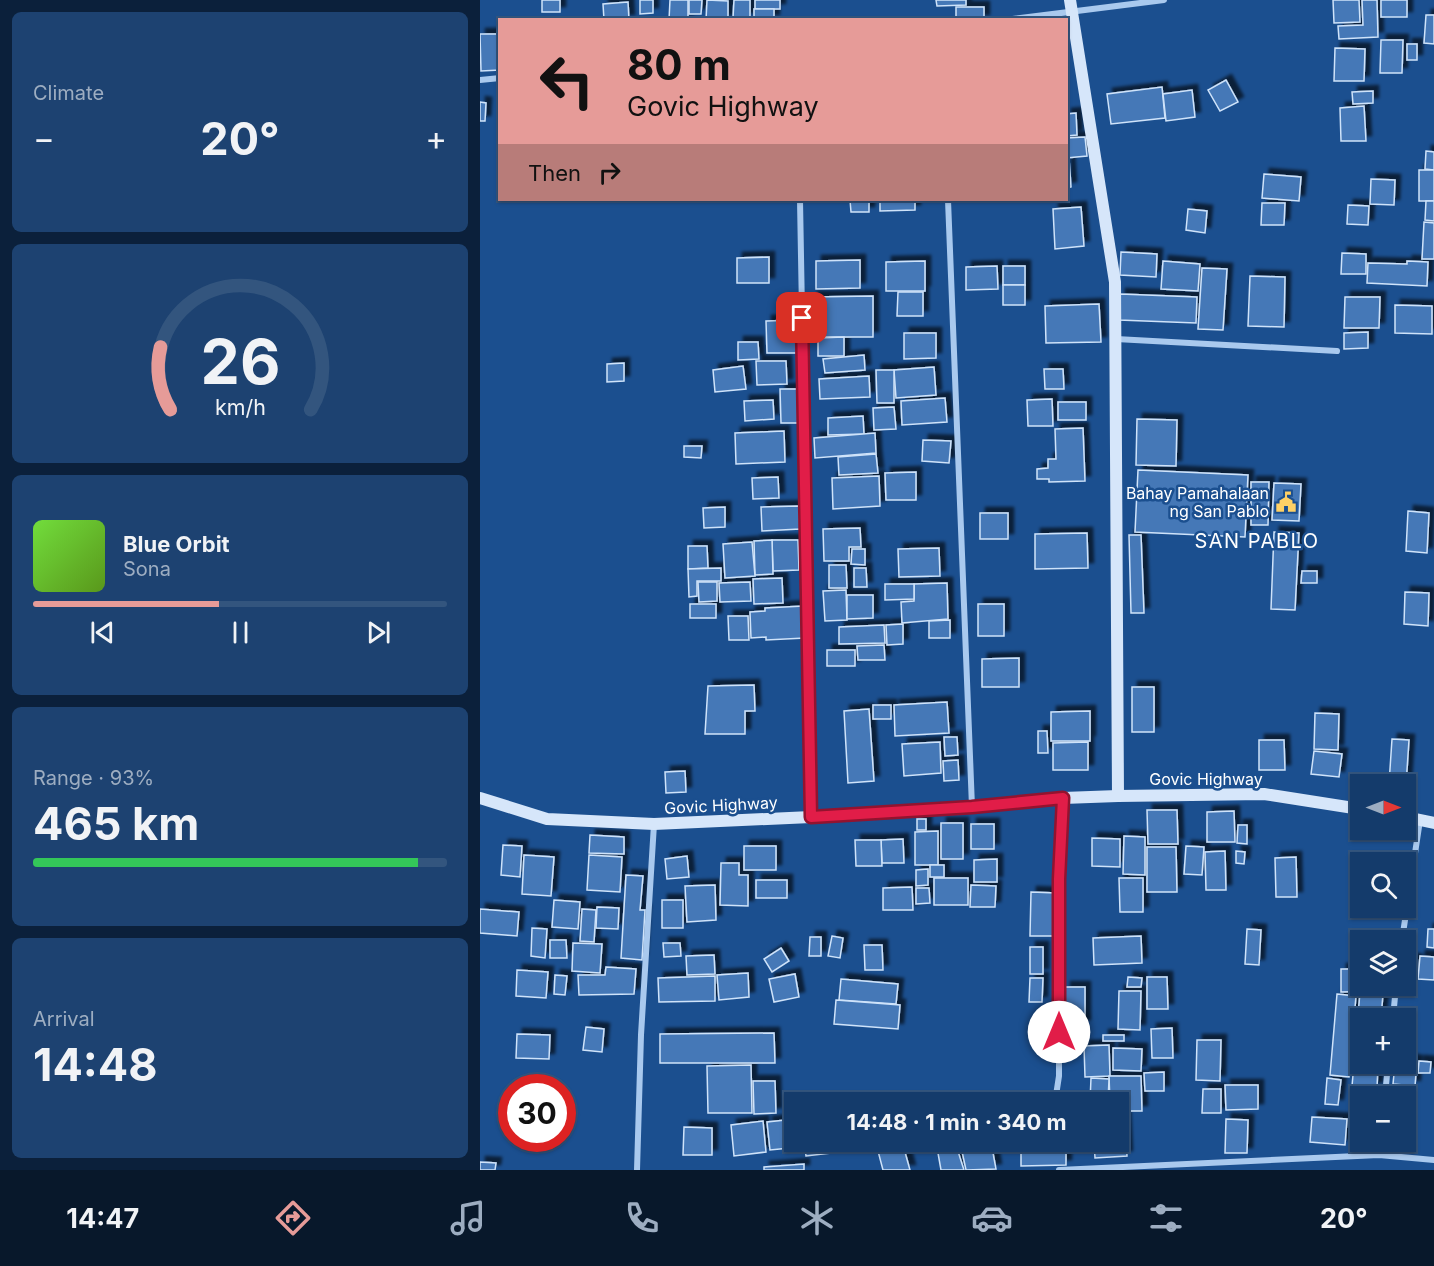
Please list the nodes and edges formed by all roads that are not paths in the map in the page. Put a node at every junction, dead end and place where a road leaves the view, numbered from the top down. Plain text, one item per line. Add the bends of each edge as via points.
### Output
1 (1164, 0) edge
2 (1070, 6) edge
3 (1014, 18) edge
4 (498, 78) edge
5 (480, 80) edge
6 (800, 201) edge
7 (948, 201) edge
8 (1115, 339) junction
9 (1337, 351) dead end
10 (1118, 796) junction
11 (480, 798) edge
12 (1063, 798) junction
13 (972, 807) junction
14 (1350, 807) edge
15 (811, 817) junction
16 (1416, 819) edge
17 (1420, 820) junction
18 (654, 824) junction
19 (1434, 824) edge
20 (1404, 930) edge
21 (1056, 1092) edge
22 (1379, 1152) edge
23 (1379, 1155) junction
24 (1434, 1160) edge
25 (637, 1170) edge
26 (1059, 1170) edge

1 - 2 street
2 - 3 street
2 - 8 main road via 1115,282
4 - 5 street
6 - 15 street
7 - 13 street
8 - 9 street
8 - 10 main road
10 - 12 main road, Govic Highway
10 - 14 main road, Govic Highway via 1264,794
11 - 18 main road, Govic Highway via 547,819
12 - 13 main road, Govic Highway
12 - 21 street
13 - 15 main road, Govic Highway
15 - 18 main road, Govic Highway
16 - 17 main road
17 - 19 main road
17 - 20 street
18 - 25 street
22 - 23 street
23 - 24 street
23 - 26 street

